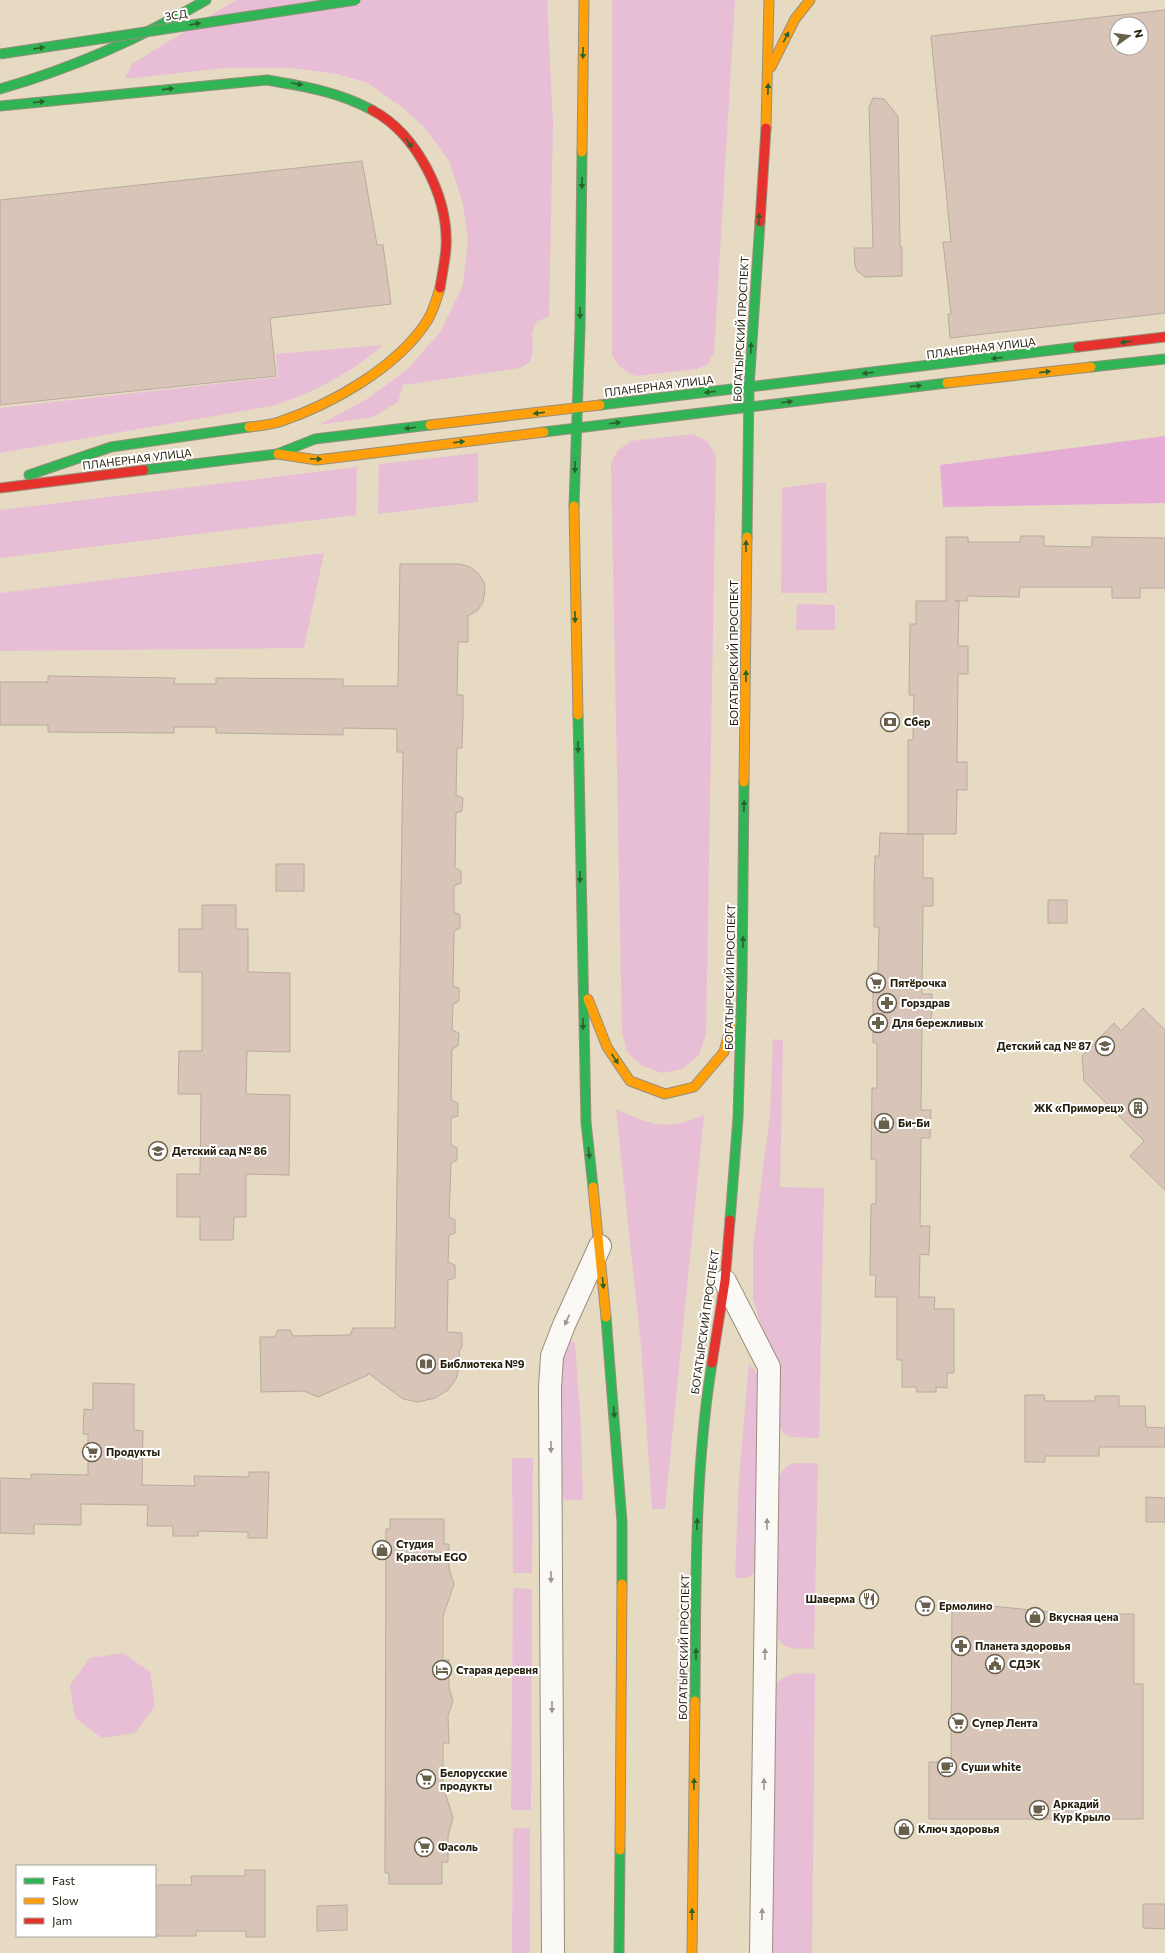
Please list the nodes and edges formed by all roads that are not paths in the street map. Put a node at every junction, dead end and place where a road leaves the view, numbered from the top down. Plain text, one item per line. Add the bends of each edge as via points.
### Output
1 (184, 0) edge
2 (206, 0) edge
3 (356, 0) edge
4 (578, 0) edge
5 (584, 0) edge
6 (769, 0) edge
7 (810, 0) edge
8 (584, 14) junction
9 (175, 19) junction
10 (0, 54) edge
11 (768, 72) junction
12 (0, 89) edge
13 (0, 106) edge
14 (1165, 338) edge
15 (1165, 359) edge
16 (749, 387) junction
17 (748, 407) junction
18 (578, 408) junction
19 (577, 428) junction
20 (277, 454) junction
21 (0, 486) edge
22 (742, 981) junction
23 (582, 985) junction
24 (600, 1246) junction
25 (725, 1281) junction
26 (553, 1953) edge
27 (619, 1953) edge
28 (692, 1953) edge
29 (762, 1953) edge

1 - 9 main road
2 - 9 main road
10 -> 3 main road, ЗСД, bridge
4 - 8 main road
5 - 8 main road
6 - 11 main road, БОГАТЫРСКИЙ ПРОСПЕКТ
11 -> 7 main road via 795,19
8 -> 18 main road
9 - 12 main road via 96,56
16 -> 11 main road, БОГАТЫРСКИЙ ПРОСПЕКТ
13 -> 21 main road via 267,80 310,86 356,102 385,117 406,138 431,174 442,206 446,247 440,289 427,321 398,355 365,381 338,397 277,423 111,447
14 -> 16 main road, ПЛАНЕРНАЯ УЛИЦА
17 -> 15 main road, ПЛАНЕРНАЯ УЛИЦА
16 - 17 main road, БОГАТЫРСКИЙ ПРОСПЕКТ
16 -> 18 main road, ПЛАНЕРНАЯ УЛИЦА
19 -> 17 main road, ПЛАНЕРНАЯ УЛИЦА
22 -> 17 main road, БОГАТЫРСКИЙ ПРОСПЕКТ
18 - 19 main road
18 -> 20 main road, ПЛАНЕРНАЯ УЛИЦА via 315,439
20 -> 19 main road, ПЛАНЕРНАЯ УЛИЦА via 318,460
19 -> 23 main road via 574,504
20 - 21 main road, ПЛАНЕРНАЯ УЛИЦА
23 -> 22 main road via 607,1047 630,1081 665,1094 694,1087 724,1052
22 - 25 main road, БОГАТЫРСКИЙ ПРОСПЕКТ via 738,1118
23 -> 24 main road via 586,1122
24 -> 26 street via 552,1356 550,1388
24 -> 27 main road via 622,1522
28 -> 25 main road, БОГАТЫРСКИЙ ПРОСПЕКТ via 697,1523 704,1413
29 -> 25 street via 769,1367

